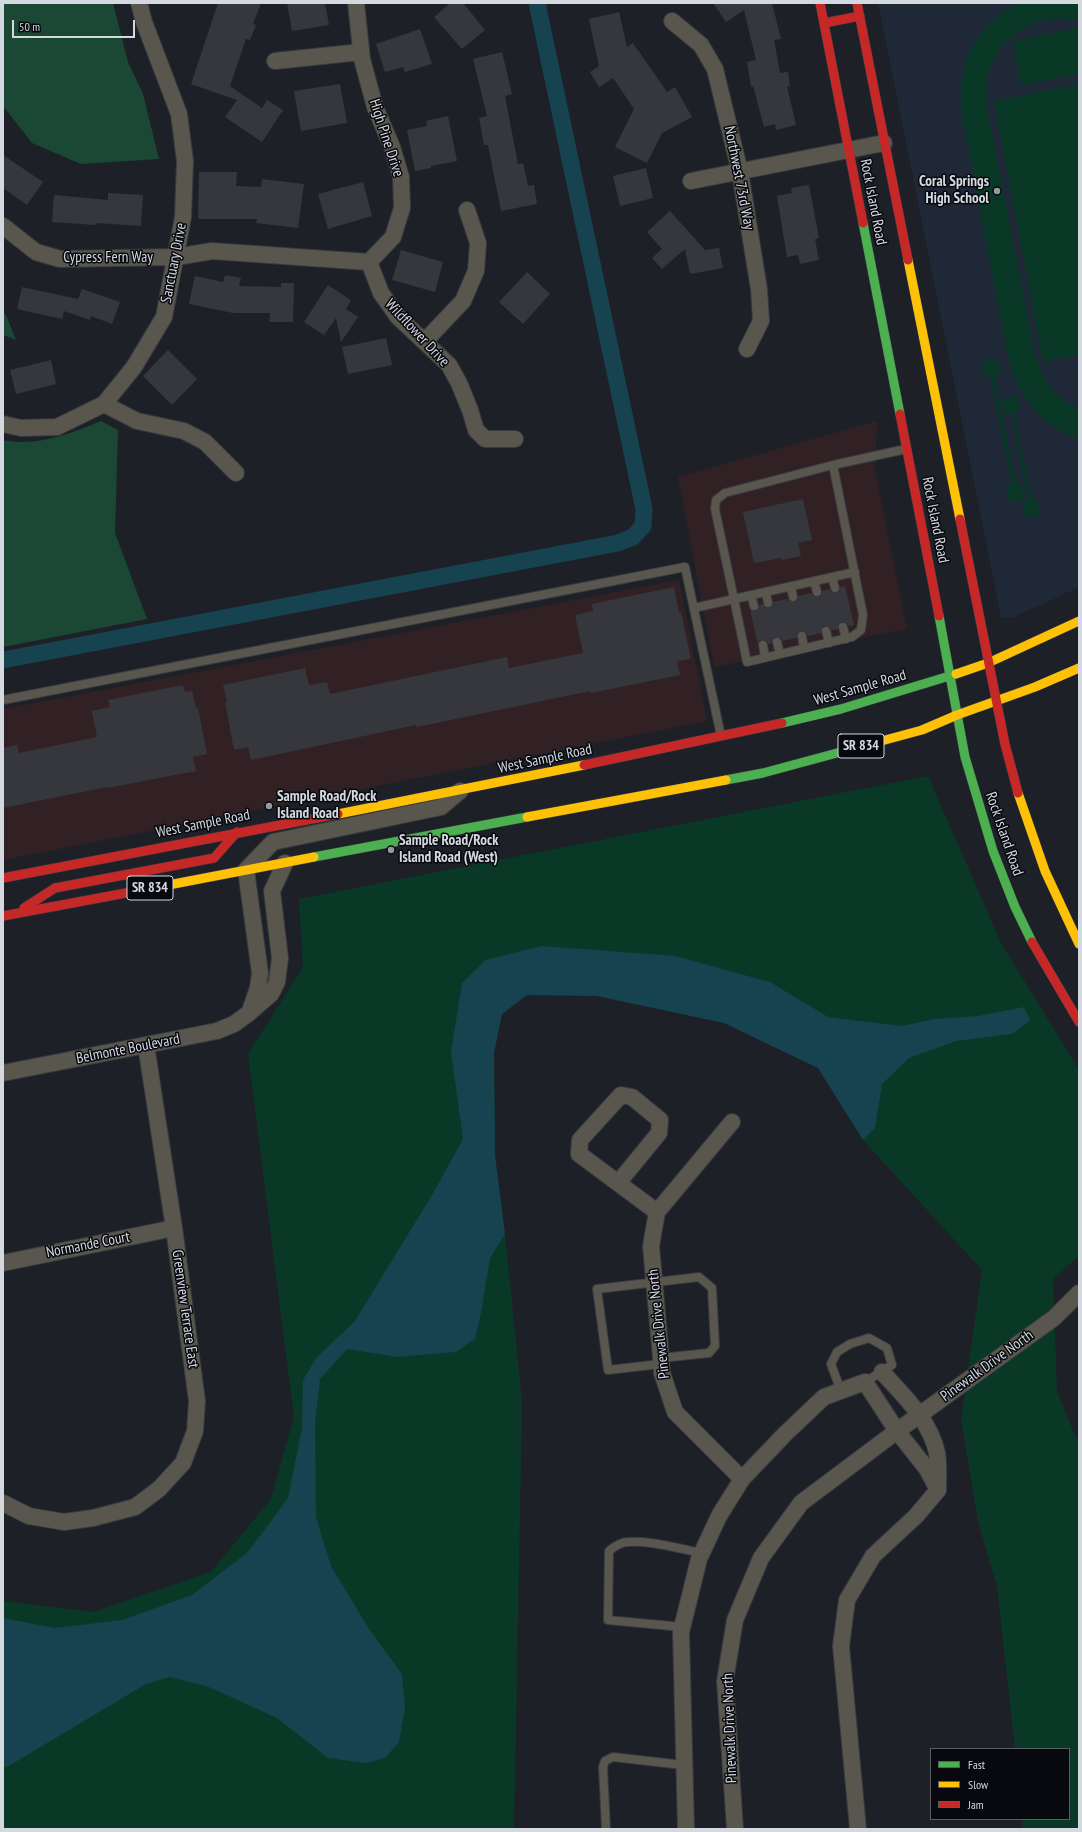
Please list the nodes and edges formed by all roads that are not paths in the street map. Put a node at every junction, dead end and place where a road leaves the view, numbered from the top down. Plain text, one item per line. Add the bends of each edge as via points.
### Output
1 (139, 3) edge
2 (356, 3) edge
3 (820, 3) edge
4 (857, 3) edge
5 (860, 16) junction
6 (672, 21) dead end
7 (824, 23) junction
8 (361, 52) junction
9 (275, 61) dead end
10 (884, 143) junction
11 (848, 150) junction
12 (740, 172) junction
13 (691, 181) dead end
14 (467, 210) dead end
15 (3, 226) edge
16 (176, 257) junction
17 (369, 262) junction
18 (424, 341) junction
19 (746, 349) dead end
20 (104, 404) junction
21 (3, 424) edge
22 (515, 439) dead end
23 (907, 448) junction
24 (833, 465) junction
25 (236, 473) dead end
26 (855, 572) junction
27 (832, 577) junction
28 (814, 581) junction
29 (790, 587) junction
30 (835, 588) dead end
31 (766, 592) junction
32 (817, 592) dead end
33 (752, 595) junction
34 (793, 597) dead end
35 (734, 599) junction
36 (768, 603) dead end
37 (754, 606) dead end
38 (694, 608) junction
39 (1079, 621) edge
40 (843, 627) dead end
41 (826, 631) dead end
42 (802, 636) dead end
43 (846, 639) junction
44 (777, 642) dead end
45 (829, 643) junction
46 (763, 646) dead end
47 (804, 648) junction
48 (780, 654) junction
49 (765, 657) junction
50 (988, 663) junction
51 (1079, 668) edge
52 (950, 676) junction
53 (3, 700) edge
54 (996, 702) junction
55 (957, 715) junction
56 (721, 737) junction
57 (461, 790) junction
58 (237, 832) junction
59 (285, 863) junction
60 (246, 870) junction
61 (3, 878) edge
62 (16, 913) junction
63 (3, 916) edge
64 (1079, 944) edge
65 (249, 1013) junction
66 (1079, 1022) edge
67 (146, 1045) junction
68 (3, 1073) edge
69 (732, 1122) dead end
70 (618, 1183) junction
71 (657, 1212) junction
72 (174, 1228) junction
73 (3, 1263) edge
74 (654, 1282) junction
75 (1079, 1293) edge
76 (1079, 1304) edge
77 (1054, 1318) junction
78 (661, 1361) junction
79 (882, 1372) junction
80 (865, 1382) junction
81 (841, 1391) junction
82 (920, 1414) junction
83 (897, 1431) junction
84 (742, 1479) junction
85 (938, 1490) junction
86 (3, 1503) edge
87 (702, 1553) junction
88 (682, 1627) junction
89 (683, 1765) junction
90 (606, 1829) edge
91 (686, 1829) edge
92 (735, 1829) edge
93 (858, 1829) edge

1 - 16 street, Sanctuary Drive via 179,114 184,160 183,217
2 - 8 street, High Pine Drive
3 - 7 main road, Rock Island Road
4 - 5 main road, Rock Island Road
5 - 7 main road
5 - 10 main road, Rock Island Road
6 - 12 street, Northwest 73rd Way via 701,46 715,69
7 - 11 main road, Rock Island Road
8 - 9 street
8 - 17 street, High Pine Drive via 375,107 392,147 401,178 402,208 393,237
10 - 11 street
10 - 50 main road, Rock Island Road
11 - 12 street
11 - 23 main road, Rock Island Road
12 - 13 street
12 - 19 street, Northwest 73rd Way via 759,289 761,321
14 - 18 street via 478,243 476,271 463,301
15 - 16 street, Cypress Fern Way via 36,252 60,259
16 - 17 street via 212,251
16 - 20 street, Sanctuary Drive via 164,317 134,366
17 - 18 street, Wildflower Drive via 381,293 398,317
18 - 22 street, Wildflower Drive via 448,365 459,383 476,430 484,439
20 - 21 street, Sanctuary Drive via 57,427 21,428
20 - 25 street via 138,421 184,431 205,442
23 - 24 lane
23 - 52 main road, Rock Island Road
24 - 26 lane
24 - 35 lane via 725,493 716,500 715,509
26 - 27 lane
26 - 43 lane via 863,615 861,630
27 - 28 lane
27 - 30 lane
28 - 29 lane
28 - 32 lane
29 - 31 lane
29 - 34 lane
31 - 33 lane
31 - 36 lane
33 - 35 lane
33 - 37 lane
35 - 38 lane
35 - 49 lane via 747,662
38 - 53 lane via 685,567
38 - 56 lane
39 - 50 main road, West Sample Road / SR 834
40 - 43 lane
41 - 45 lane
42 - 47 lane
43 - 45 lane
44 - 48 lane
45 - 47 lane
46 - 49 lane
47 - 48 lane
48 - 49 lane
50 - 52 main road, West Sample Road / SR 834
50 - 54 main road, Rock Island Road
51 - 54 main road, SR 834
52 - 55 main road, Rock Island Road
52 - 56 main road, West Sample Road / SR 834 via 841,709
54 - 55 main road, SR 834
54 - 64 main road, Rock Island Road via 1017,793 1035,848 1052,892
55 - 59 main road, SR 834 via 922,730 763,773
55 - 66 main road, Rock Island Road via 974,791 993,851 1015,907 1027,934
56 - 57 main road, West Sample Road / SR 834
57 - 58 main road, West Sample Road / SR 834
57 - 60 street via 441,807 274,842
58 - 61 main road, West Sample Road / SR 834
58 - 62 main road via 214,858 55,888
59 - 60 main road, SR 834
59 - 65 street, Belmonte Boulevard via 272,891 280,958 277,982 271,994
60 - 62 main road, SR 834
60 - 65 street via 260,974
62 - 63 main road, SR 834
65 - 67 street, Belmonte Boulevard via 234,1024 217,1031
67 - 68 street, Belmonte Boulevard
67 - 72 street, Greenview Terrace East
69 - 71 street, Pinewalk Drive North
70 - 70 street via 579,1154 580,1140 621,1095 632,1097 660,1120 659,1133
70 - 71 street
71 - 74 street, Pinewalk Drive North via 651,1246
72 - 73 street, Normande Court
72 - 86 street, Greenview Terrace East via 197,1401 195,1431 183,1463 159,1489 135,1507 93,1518 64,1522 29,1516
74 - 78 street, Pinewalk Drive North
74 - 78 lane via 699,1277 712,1288 715,1346 709,1353
74 - 78 lane via 597,1288 608,1370
75 - 77 street, Pinewalk Drive North
76 - 77 street, Pinewalk Drive North
77 - 82 street, Pinewalk Drive North
78 - 84 street, Pinewalk Drive North via 662,1373 676,1412
79 - 80 lane
79 - 81 lane via 892,1365 887,1348 869,1338 850,1344 837,1352 831,1364
79 - 82 street
80 - 81 street
80 - 83 street
81 - 84 street via 824,1397
82 - 83 street, Pinewalk Drive North
82 - 85 street via 937,1452
83 - 85 street via 927,1469
83 - 92 street, Pinewalk Drive North via 801,1503 761,1558 734,1620 725,1681
84 - 87 street via 719,1516
85 - 93 street via 916,1516 873,1556 847,1600 841,1646
87 - 88 street
87 - 88 lane via 628,1542 616,1545 609,1551 608,1620
88 - 89 street
89 - 90 lane via 613,1757 605,1761 603,1768
89 - 91 street

